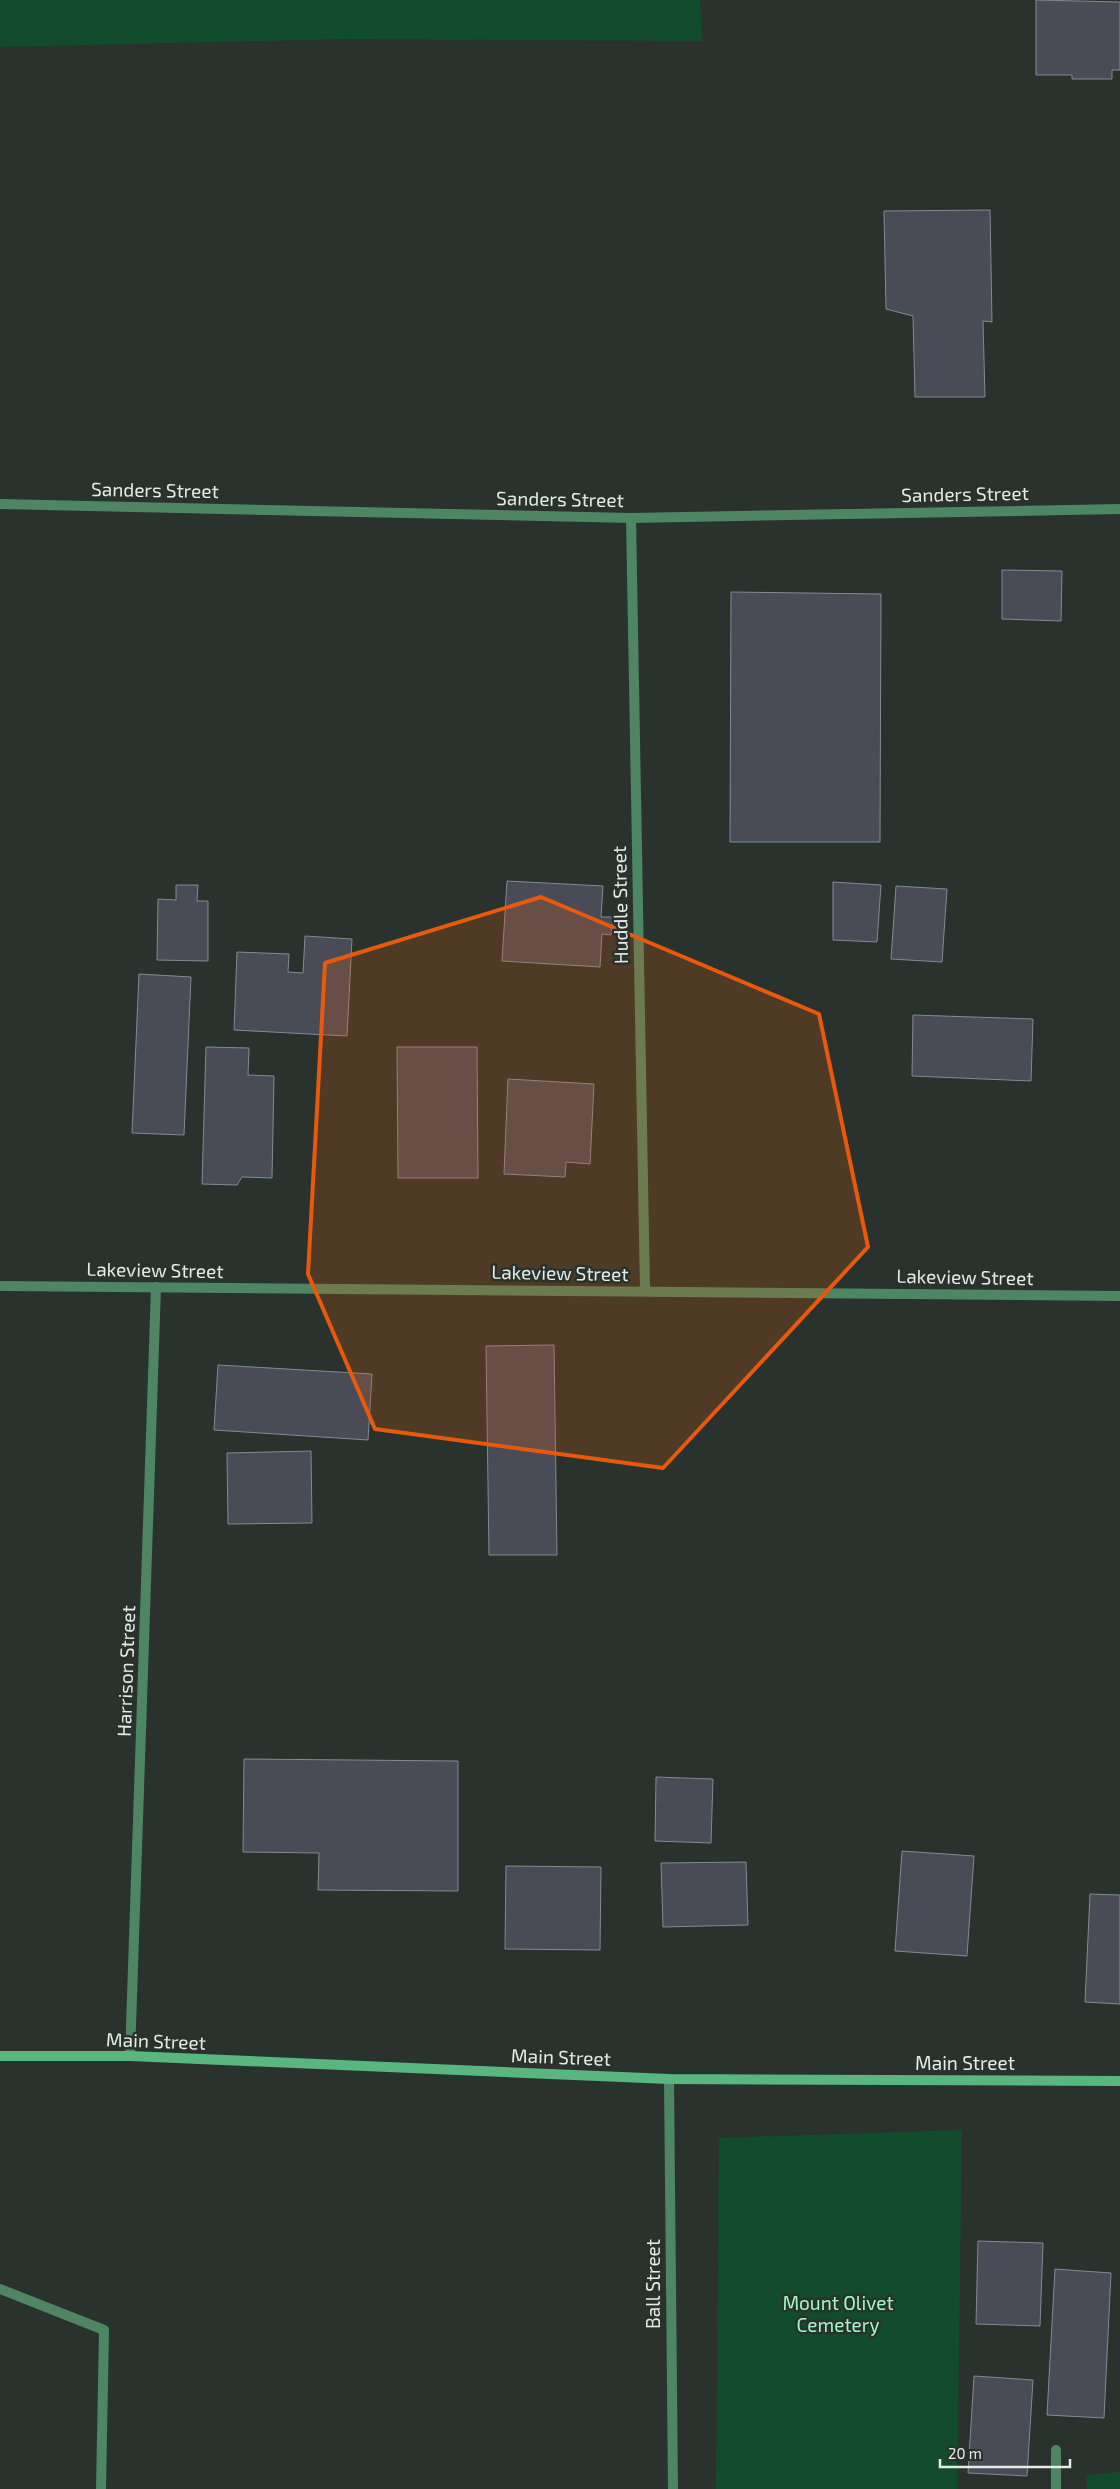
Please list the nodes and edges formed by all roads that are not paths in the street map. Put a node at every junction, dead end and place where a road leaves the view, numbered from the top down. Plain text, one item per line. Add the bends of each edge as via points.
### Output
1 (0, 504) edge
2 (1120, 509) edge
3 (631, 518) junction
4 (0, 1286) edge
5 (156, 1287) junction
6 (645, 1291) junction
7 (1120, 1296) edge
8 (0, 2056) edge
9 (130, 2056) junction
10 (669, 2079) junction
11 (1120, 2081) edge
12 (0, 2289) edge
13 (1056, 2450) dead end
14 (101, 2489) edge
15 (672, 2489) edge
16 (1056, 2489) edge

1 - 3 street, Sanders Street
2 - 3 street, Sanders Street
3 - 6 street, Huddle Street
4 - 5 street, Lakeview Street
5 - 6 street, Lakeview Street
5 - 9 street, Harrison Street
6 - 7 street, Lakeview Street
8 - 9 main road, Main Street
9 - 10 main road, Main Street
10 - 11 main road, Main Street
10 - 15 street, Ball Street
12 - 14 street via 104,2330
13 - 16 street

